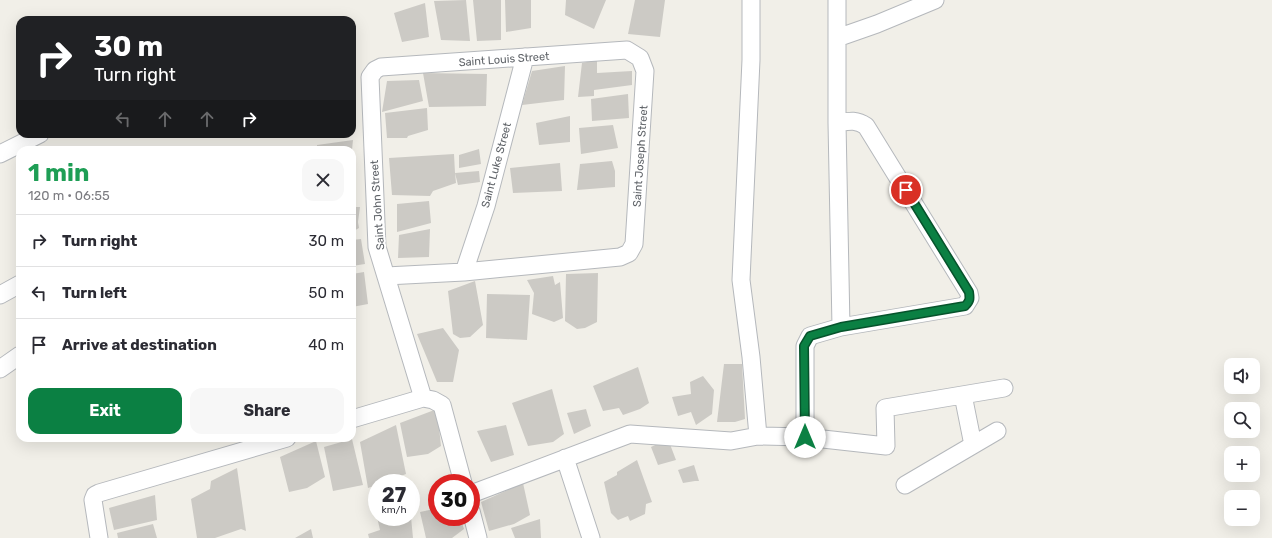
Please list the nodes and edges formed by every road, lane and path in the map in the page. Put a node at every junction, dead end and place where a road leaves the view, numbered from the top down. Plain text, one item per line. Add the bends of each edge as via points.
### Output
1 (751, 0) edge
2 (837, 0) edge
3 (934, 0) edge
4 (837, 38) junction
5 (525, 57) junction
6 (640, 58) joint
7 (370, 77) joint
8 (837, 123) junction
9 (32, 138) edge
10 (16, 146) edge
11 (16, 146) edge
12 (0, 154) edge
13 (464, 272) junction
14 (386, 276) junction
15 (16, 286) edge
16 (0, 295) edge
17 (841, 327) junction
18 (16, 359) edge
19 (0, 369) edge
20 (1004, 388) dead end
21 (963, 395) junction
22 (423, 398) junction
23 (356, 418) edge
24 (997, 431) dead end
25 (758, 436) junction
26 (805, 437) junction
27 (273, 442) edge
28 (973, 445) junction
29 (565, 458) junction
30 (461, 474) edge
31 (905, 485) dead end
32 (480, 491) edge
33 (475, 526) edge
34 (99, 538) edge
35 (478, 538) edge
36 (591, 538) edge

1 - 25 street via 751,60 741,280
2 - 4 street
3 - 4 street
4 - 8 street
5 - 6 street, Saint Louis Street via 627,50
5 - 7 street, Saint Louis Street via 381,67
5 - 13 street, Saint Luke Street via 486,206
6 - 13 street, Saint Joseph Street via 646,70 634,244 629,253 620,257
7 - 14 street, Saint John Street via 377,247
8 - 17 street
8 - 17 street via 853,121 866,126 969,292 970,298 965,306
9 - 11 street
10 - 12 street
13 - 14 street
14 - 22 street, Saint John Street
15 - 16 street
17 - 26 street via 810,336 804,346
18 - 19 street
20 - 21 street
21 - 26 street via 885,408 886,446
21 - 28 street
22 - 23 street
22 - 30 street via 442,405
24 - 28 street
25 - 26 street
25 - 29 street via 731,441 630,434
27 - 34 street via 95,495 93,500
28 - 31 street
29 - 32 street
29 - 36 street
33 - 35 street

